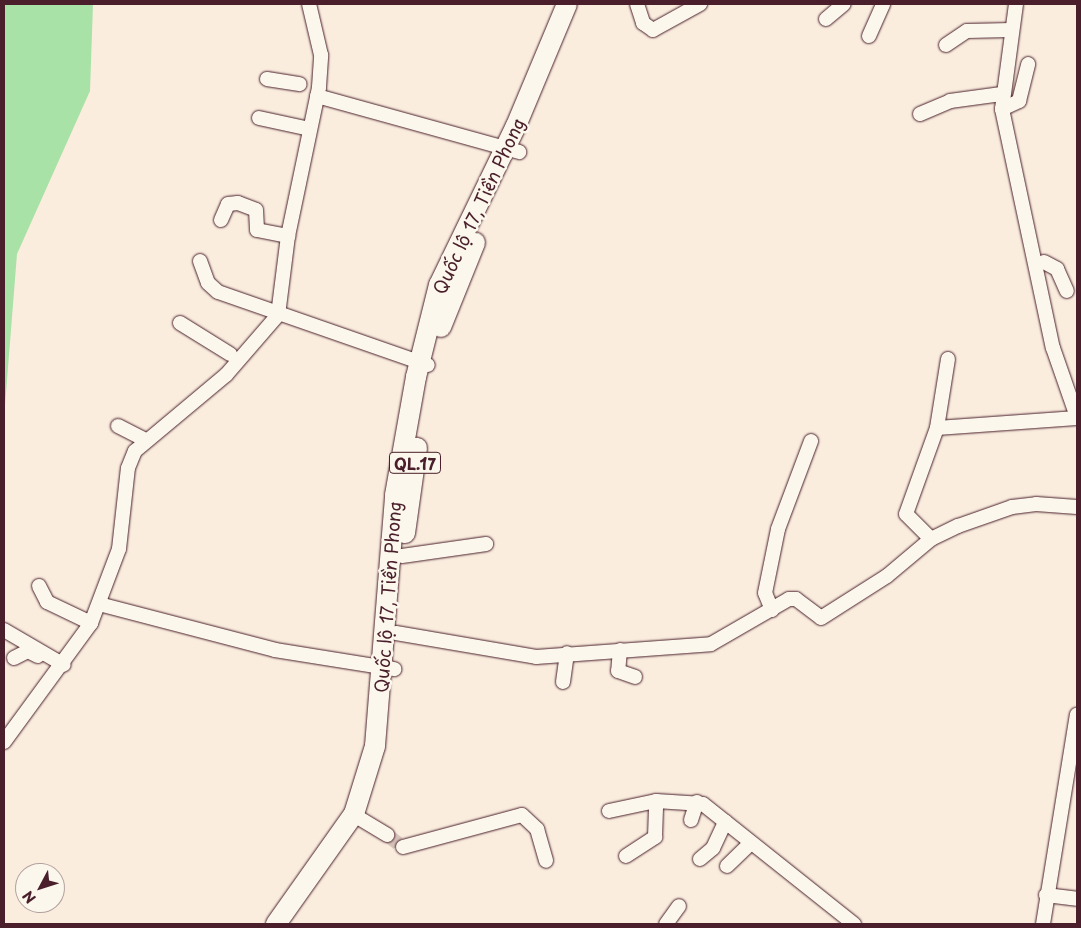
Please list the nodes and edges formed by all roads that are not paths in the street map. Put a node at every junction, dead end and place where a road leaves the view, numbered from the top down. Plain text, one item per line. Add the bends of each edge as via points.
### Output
1 (309, 4) edge
2 (567, 4) edge
3 (580, 4) edge
4 (637, 4) edge
5 (700, 4) edge
6 (844, 4) edge
7 (883, 4) edge
8 (1016, 4) edge
9 (826, 19) dead end
10 (1011, 30) junction
11 (869, 36) dead end
12 (946, 46) dead end
13 (1028, 64) dead end
14 (266, 79) dead end
15 (312, 88) junction
16 (1002, 94) junction
17 (1002, 109) junction
18 (920, 114) dead end
19 (259, 118) dead end
20 (310, 129) junction
21 (513, 150) junction
22 (221, 220) dead end
23 (288, 236) junction
24 (200, 261) dead end
25 (1039, 262) junction
26 (1067, 291) dead end
27 (278, 315) junction
28 (180, 323) dead end
29 (235, 358) junction
30 (948, 359) dead end
31 (424, 363) junction
32 (1077, 417) edge
33 (118, 426) dead end
34 (937, 428) junction
35 (146, 440) junction
36 (811, 441) dead end
37 (1077, 506) edge
38 (931, 539) junction
39 (486, 544) dead end
40 (402, 556) junction
41 (39, 586) dead end
42 (99, 604) junction
43 (772, 610) junction
44 (91, 624) junction
45 (4, 630) edge
46 (396, 633) junction
47 (620, 650) junction
48 (567, 653) junction
49 (14, 658) dead end
50 (62, 668) junction
51 (389, 668) junction
52 (635, 677) dead end
53 (563, 682) dead end
54 (1077, 715) edge
55 (1075, 738) edge
56 (4, 742) edge
57 (1072, 791) edge
58 (656, 801) junction
59 (697, 802) junction
60 (610, 811) dead end
61 (359, 818) junction
62 (691, 820) dead end
63 (725, 822) junction
64 (388, 836) tunnel mouth
65 (749, 845) junction
66 (403, 847) dead end
67 (626, 856) dead end
68 (700, 859) dead end
69 (546, 861) dead end
70 (727, 866) dead end
71 (1046, 895) junction
72 (1077, 899) edge
73 (679, 906) dead end
74 (276, 924) edge
75 (287, 924) edge
76 (666, 924) edge
77 (854, 924) edge
78 (1043, 924) edge

1 - 15 street via 320,55
2 - 21 highway, Quốc lộ 17, Tiền Phong
3 - 21 highway, Quốc lộ 17, Tiền Phong / QL.17
4 - 5 street via 643,23 653,30
6 - 9 street
7 - 11 street
8 - 10 street
10 - 12 street via 967,31
10 - 16 street
13 - 17 street via 1020,101
14 - 15 street
15 - 20 street
15 - 21 street via 386,114
16 - 17 street
16 - 18 street via 950,101
17 - 25 street
19 - 20 street
20 - 23 street
21 - 31 highway, Quốc lộ 17, Tiền Phong / QL.17
22 - 23 street via 228,204 238,202 256,210 257,230
23 - 27 street
24 - 27 street via 208,283 218,292
25 - 26 street via 1056,269
25 - 32 street via 1053,348
27 - 29 street
27 - 31 street via 374,350
28 - 29 street
29 - 35 street
30 - 34 street
31 - 40 highway, Quốc lộ 17, Tiền Phong / QL.17
31 - 51 highway, Quốc lộ 17, Tiền Phong via 396,495
32 - 34 street
33 - 35 street
34 - 38 street via 920,482 906,508 909,519
35 - 42 street via 135,451 128,468 119,549
36 - 43 street via 778,529 765,593
37 - 38 street via 1036,504 1012,508
38 - 43 street via 887,576 821,618 796,598
39 - 40 street
40 - 46 highway, Quốc lộ 17, Tiền Phong / QL.17
41 - 44 street via 48,602
42 - 44 street
42 - 51 street via 306,657
43 - 47 street via 711,644
44 - 50 street
45 - 50 street
46 - 48 street via 536,657
46 - 51 highway, Quốc lộ 17, Tiền Phong / QL.17
47 - 48 street
47 - 52 street via 618,671
48 - 53 street
49 - 50 street via 28,651
50 - 56 street
51 - 61 highway, Quốc lộ 17, Tiền Phong / QL.17 via 382,758
51 - 74 highway, Quốc lộ 17, Tiền Phong via 375,746 354,814
54 - 55 street
55 - 57 street
57 - 71 street
58 - 59 street
58 - 60 street
58 - 67 street via 655,837
59 - 62 street
59 - 63 street
61 - 64 street
61 - 75 highway, Quốc lộ 17, Tiền Phong / QL.17
63 - 65 street
63 - 68 street via 713,848
65 - 70 street
65 - 77 street
66 - 69 street via 522,815 538,829
71 - 72 street
71 - 78 street
73 - 76 street

